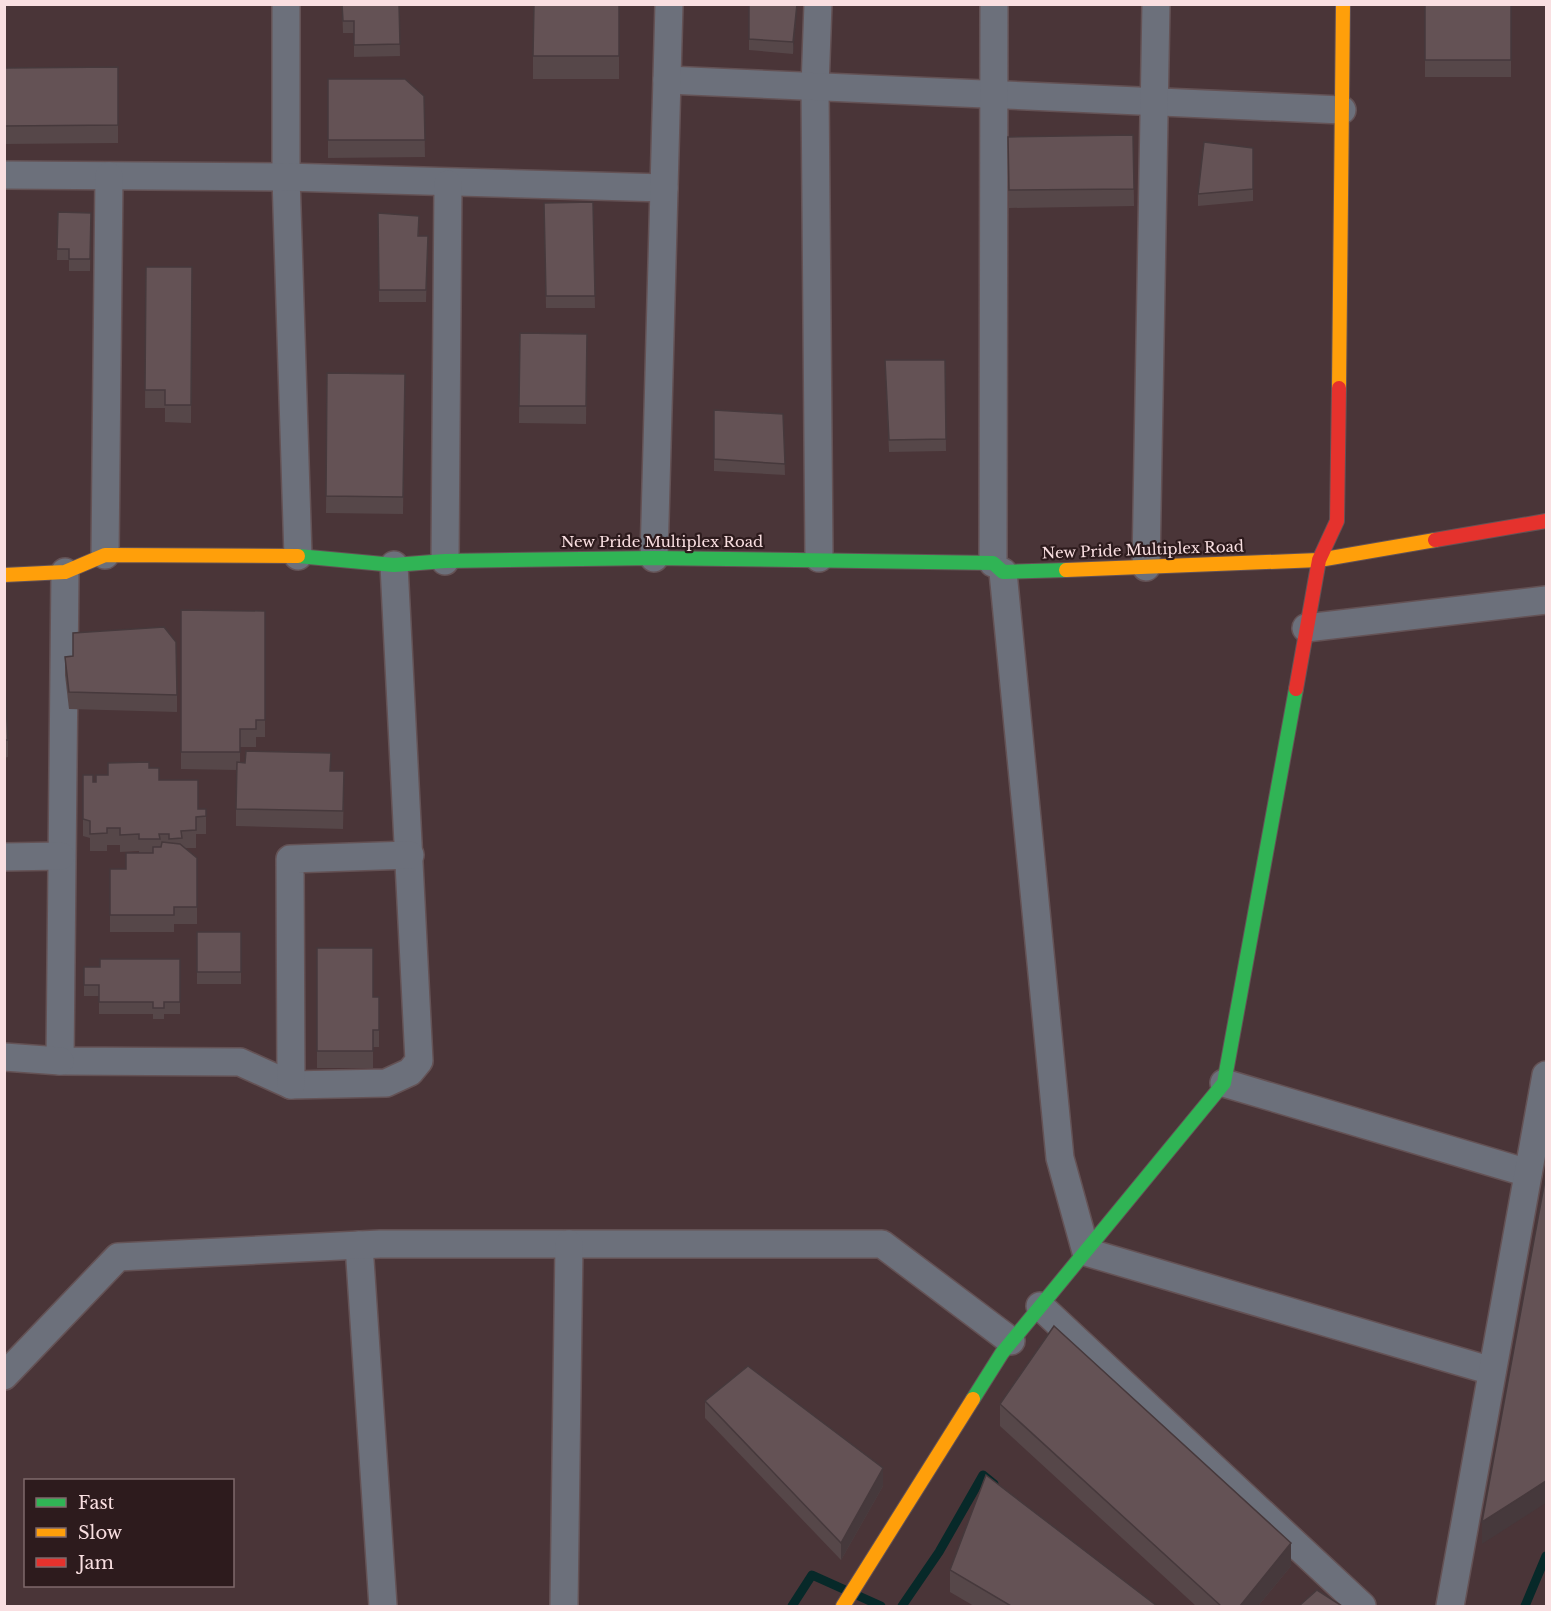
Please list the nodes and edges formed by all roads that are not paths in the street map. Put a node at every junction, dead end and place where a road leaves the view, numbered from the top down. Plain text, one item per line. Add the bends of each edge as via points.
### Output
1 (286, 4) edge
2 (669, 4) edge
3 (818, 4) edge
4 (994, 4) edge
5 (1156, 4) edge
6 (1343, 4) edge
7 (667, 80) junction
8 (816, 87) junction
9 (993, 94) junction
10 (1154, 102) junction
11 (1342, 110) junction
12 (4, 175) edge
13 (109, 176) junction
14 (286, 177) junction
15 (448, 183) junction
16 (664, 188) junction
17 (1546, 521) edge
18 (105, 555) junction
19 (298, 556) junction
20 (654, 558) junction
21 (819, 558) junction
22 (1319, 560) junction
23 (445, 561) junction
24 (394, 565) junction
25 (1146, 567) junction
26 (998, 568) junction
27 (65, 572) junction
28 (4, 575) edge
29 (1546, 600) edge
30 (1306, 628) junction
31 (410, 855) junction
32 (61, 856) junction
33 (4, 857) edge
34 (4, 1057) edge
35 (60, 1061) junction
36 (1546, 1075) edge
37 (1224, 1083) junction
38 (291, 1085) junction
39 (1528, 1173) junction
40 (569, 1244) junction
41 (359, 1245) junction
42 (1086, 1251) junction
43 (1041, 1306) junction
44 (1011, 1341) junction
45 (1492, 1371) junction
46 (4, 1376) edge
47 (382, 1606) edge
48 (564, 1606) edge
49 (843, 1606) edge
50 (1362, 1606) edge
51 (1450, 1606) edge

1 - 14 street
2 - 7 street
3 - 8 street
4 - 9 street
5 - 10 street
6 - 11 street
7 - 8 street
7 - 16 street
8 - 9 street
8 - 21 street
9 - 10 street
9 - 26 street
10 - 11 street
10 - 25 street
11 - 22 street via 1337,521
12 - 13 street
13 - 14 street
13 - 18 street
14 - 15 street
14 - 19 street
15 - 16 street
15 - 23 street
16 - 20 street
17 - 22 street, New Pride Multiplex Road
18 - 19 street, New Pride Multiplex Road
18 - 27 street, New Pride Multiplex Road
19 - 24 street, New Pride Multiplex Road
20 - 21 street, New Pride Multiplex Road
20 - 23 street, New Pride Multiplex Road
21 - 26 street, New Pride Multiplex Road
22 - 25 street, New Pride Multiplex Road
22 - 30 street
23 - 24 street, New Pride Multiplex Road
24 - 31 street
25 - 26 street, New Pride Multiplex Road
26 - 42 street via 1060,1158
27 - 28 street, New Pride Multiplex Road
27 - 32 street
29 - 30 street
30 - 37 street
31 - 38 street via 419,1061 410,1072 386,1083
31 - 38 street via 290,859
32 - 33 street
32 - 35 street
34 - 35 street
35 - 38 street via 240,1062
36 - 39 street
37 - 39 street
37 - 42 street
39 - 45 street
40 - 41 street
40 - 44 street via 882,1244
40 - 48 street
41 - 46 street via 118,1257
41 - 47 street
42 - 43 street
42 - 45 street
43 - 44 street
43 - 50 street
44 - 49 street
45 - 51 street

